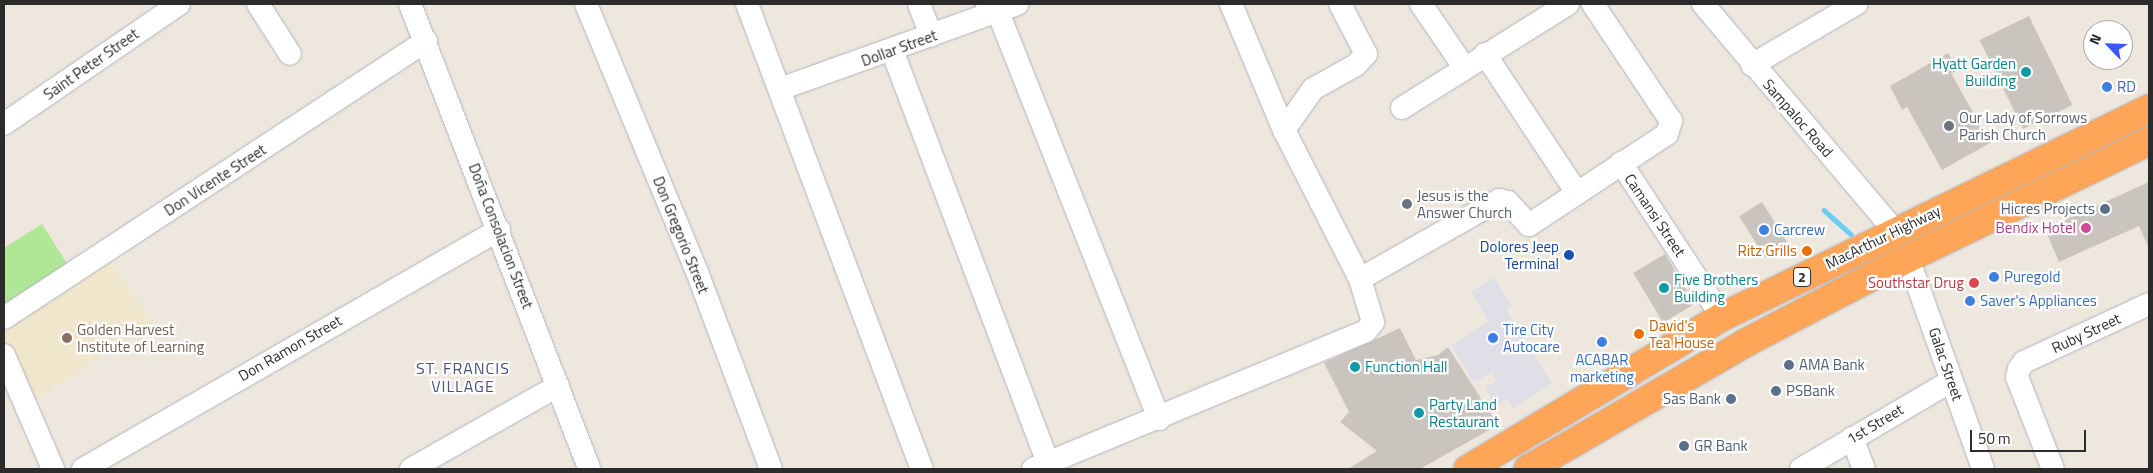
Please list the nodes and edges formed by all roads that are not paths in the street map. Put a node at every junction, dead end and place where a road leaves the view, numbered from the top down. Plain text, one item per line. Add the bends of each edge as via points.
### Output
1 (179, 4) edge
2 (258, 4) edge
3 (410, 4) edge
4 (586, 4) edge
5 (747, 4) edge
6 (919, 4) edge
7 (1231, 4) edge
8 (1340, 4) edge
9 (1421, 4) edge
10 (1568, 4) edge
11 (1592, 4) edge
12 (1703, 4) edge
13 (1856, 4) edge
14 (1001, 6) edge
15 (1532, 12) edge
16 (931, 36) junction
17 (426, 41) junction
18 (892, 50) junction
19 (290, 54) dead end
20 (1485, 54) junction
21 (1752, 64) junction
22 (1464, 67) junction
23 (780, 89) junction
24 (1402, 108) dead end
25 (2149, 109) edge
26 (4, 124) edge
27 (1284, 130) junction
28 (2149, 141) edge
29 (1621, 163) junction
30 (1576, 193) junction
31 (499, 230) junction
32 (1895, 230) junction
33 (1913, 272) junction
34 (1360, 278) junction
35 (2148, 310) edge
36 (1722, 317) junction
37 (4, 318) edge
38 (4, 355) edge
39 (1951, 381) junction
40 (558, 386) junction
41 (1159, 419) junction
42 (1852, 438) junction
43 (1040, 466) edge
44 (53, 469) edge
45 (83, 469) edge
46 (411, 469) edge
47 (589, 469) edge
48 (770, 469) edge
49 (922, 469) edge
50 (1468, 469) edge
51 (1528, 469) edge
52 (1800, 469) edge
53 (1864, 469) edge
54 (1983, 469) edge
55 (2053, 469) edge

1 - 26 street, Saint Peter Street
2 - 19 street
3 - 17 street, Doña Consolacion Street
4 - 48 street, Don Gregorio Street via 697,272
5 - 23 street
6 - 16 street
7 - 27 street
8 - 27 street via 1366,54 1356,65 1314,89
9 - 22 street
10 - 15 street
11 - 29 street via 1671,120 1666,134
12 - 21 street, Sampaloc Road
13 - 21 street
14 - 16 street, Dollar Street
14 - 41 street
15 - 20 street
16 - 18 street, Dollar Street
17 - 31 street, Doña Consolacion Street
17 - 37 street, Don Vicente Street
18 - 23 street, Dollar Street
18 - 43 street
20 - 22 street
20 - 30 street
21 - 32 street, Sampaloc Road
22 - 24 street
23 - 49 street
25 - 32 highway, MacArthur Highway / 2
27 - 34 street
28 - 33 highway, MacArthur Highway / 2
29 - 30 street
29 - 36 street, Camansi Street
30 - 34 street via 1529,225 1508,202 1499,200
31 - 40 street, Doña Consolacion Street
31 - 45 street, Don Ramon Street
32 - 36 highway, MacArthur Highway / 2
33 - 39 street, Galac Street
33 - 51 highway, MacArthur Highway / 2 via 1659,391
34 - 41 street via 1374,322 1366,331
35 - 55 street, Ruby Street via 2024,362 2017,377
36 - 50 highway, MacArthur Highway / 2
38 - 44 street
39 - 42 street, 1st Street
39 - 54 street, Galac Street
40 - 46 street
40 - 47 street, Doña Consolacion Street
41 - 43 street
42 - 52 street, 1st Street
42 - 53 street

